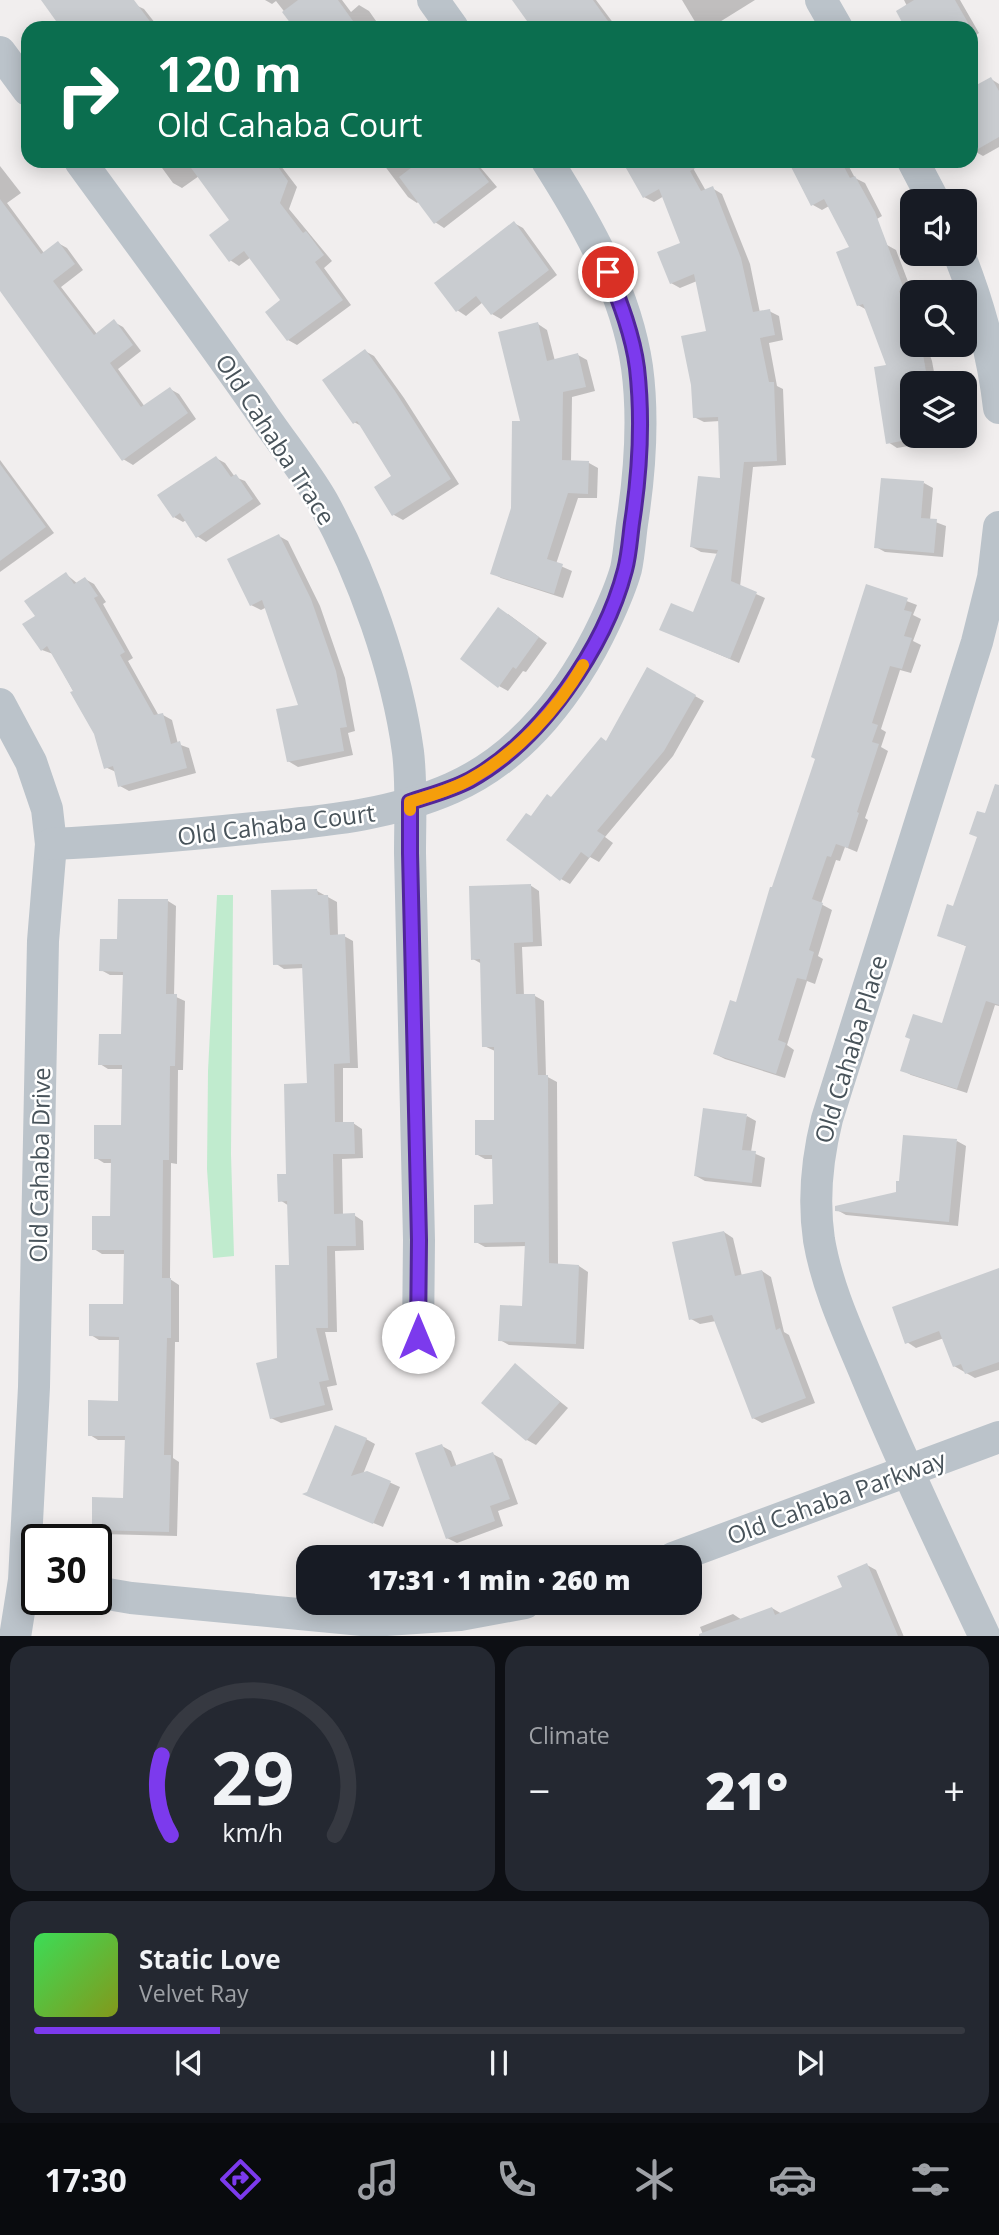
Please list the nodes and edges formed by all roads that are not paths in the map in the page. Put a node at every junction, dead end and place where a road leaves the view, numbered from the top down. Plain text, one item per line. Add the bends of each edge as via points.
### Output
1 (433, 0) edge
2 (821, 0) edge
3 (448, 21) edge
4 (833, 21) edge
5 (0, 51) edge
6 (21, 80) edge
7 (85, 168) edge
8 (551, 168) edge
9 (917, 168) edge
10 (928, 189) edge
11 (964, 266) edge
12 (999, 408) edge
13 (999, 527) edge
14 (0, 704) edge
15 (410, 802) junction
16 (51, 844) junction
17 (418, 1337) dead end
18 (999, 1437) edge
19 (907, 1471) junction
20 (702, 1547) edge
21 (20, 1580) edge
22 (112, 1595) edge
23 (296, 1613) edge
24 (317, 1615) edge
25 (460, 1615) edge
26 (15, 1636) edge
27 (985, 1636) edge

1 - 3 street
2 - 4 street
5 - 6 street
7 - 15 street, Old Cahaba Trace via 322,501 358,574 397,696 408,753
8 - 15 street, Old Cahaba Court via 601,254 637,366 641,432 626,569 593,648 539,724 497,763 471,779
9 - 10 street
11 - 12 street via 986,331
13 - 19 street, Old Cahaba Place via 993,578 977,642 818,1157 817,1210 828,1278
14 - 16 street, Old Cahaba Drive via 31,762 47,809
15 - 16 street, Old Cahaba Court via 347,818 131,841
15 - 17 street, Old Cahaba Trace
16 - 21 street, Old Cahaba Drive via 43,942 34,1387
18 - 19 street, Old Cahaba Parkway
19 - 20 street, Old Cahaba Parkway
19 - 27 street, Old Cahaba Place
21 - 26 street, Old Cahaba Drive
22 - 23 street
24 - 25 street via 372,1620

